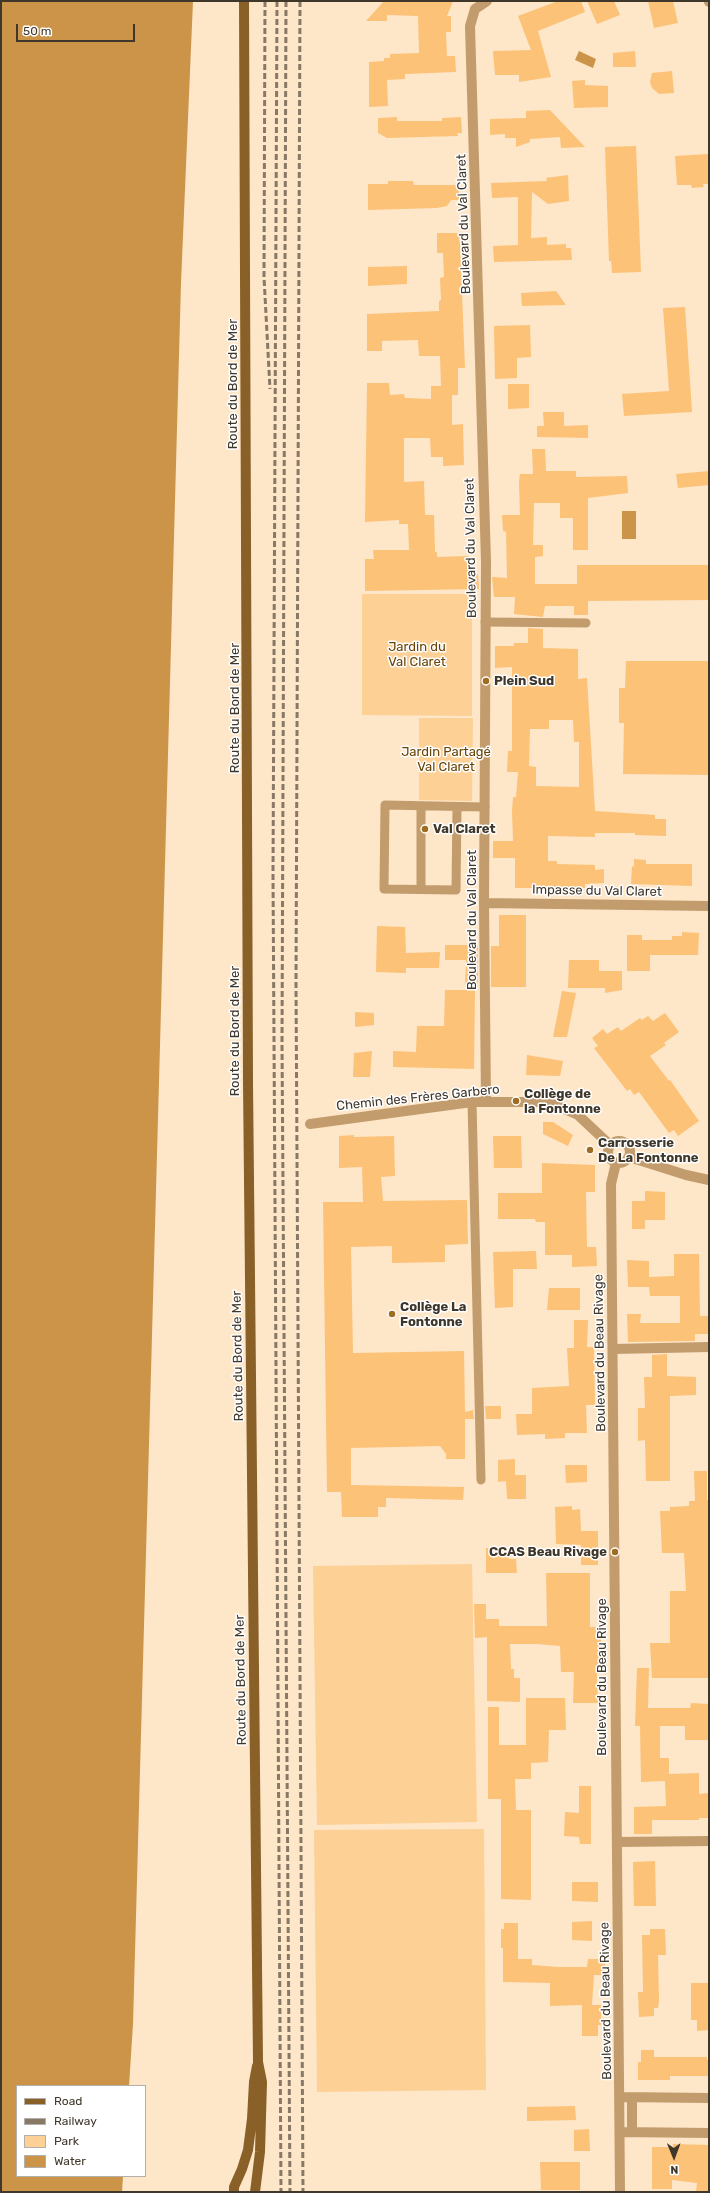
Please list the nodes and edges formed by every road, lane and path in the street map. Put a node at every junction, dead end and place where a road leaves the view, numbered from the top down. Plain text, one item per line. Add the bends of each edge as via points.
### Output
1 (244, 1) edge
2 (487, 1) edge
3 (485, 622) junction
4 (586, 623) dead end
5 (421, 806) junction
6 (458, 807) junction
7 (485, 807) junction
8 (421, 889) junction
9 (484, 903) junction
10 (709, 906) edge
11 (486, 1101) junction
12 (472, 1102) junction
13 (310, 1124) dead end
14 (610, 1145) junction
15 (629, 1157) junction
16 (616, 1163) junction
17 (709, 1180) edge
18 (709, 1347) edge
19 (613, 1349) junction
20 (481, 1480) dead end
21 (709, 1841) edge
22 (617, 1842) junction
23 (258, 2062) junction
24 (620, 2098) junction
25 (632, 2098) junction
26 (709, 2098) edge
27 (620, 2132) junction
28 (632, 2132) junction
29 (709, 2133) edge
30 (238, 2180) junction
31 (255, 2189) edge
32 (234, 2192) edge
33 (620, 2192) edge

1 - 23 main road, Route du Bord de Mer via 248,1083
2 - 3 street, Boulevard du Val Claret via 475,10 470,26 486,562
3 - 4 lane
3 - 7 street, Boulevard du Val Claret
5 - 6 lane
5 - 8 lane
5 - 8 lane via 384,805 384,889
6 - 7 lane
6 - 8 lane via 456,890
7 - 9 street, Boulevard du Val Claret
9 - 10 street, Impasse du Val Claret
9 - 11 street, Boulevard du Val Claret
11 - 12 street, Chemin des Frères Garbero
11 - 14 street, Chemin des Frères Garbero via 549,1102 578,1115
12 - 13 street, Chemin des Frères Garbero
12 - 20 lane
14 - 15 street via 620,1141 626,1144 630,1150
14 - 16 street via 608,1155
15 - 16 street via 625,1162
15 - 17 street
16 - 19 street, Boulevard du Beau Rivage via 611,1184
18 - 19 street
19 - 22 street, Boulevard du Beau Rivage
21 - 22 street
22 - 24 street, Boulevard du Beau Rivage
23 - 30 main road, Route du Bord de Mer via 248,2150
23 - 31 main road, Route du Bord de Mer via 262,2082 262,2120
24 - 25 street
24 - 27 street, Boulevard du Beau Rivage
25 - 26 street
25 - 28 street
27 - 28 street
27 - 33 street, Boulevard du Beau Rivage
28 - 29 street
30 - 31 main road, Route du Bord de Mer via 248,2179
30 - 32 main road, Route du Bord de Mer

